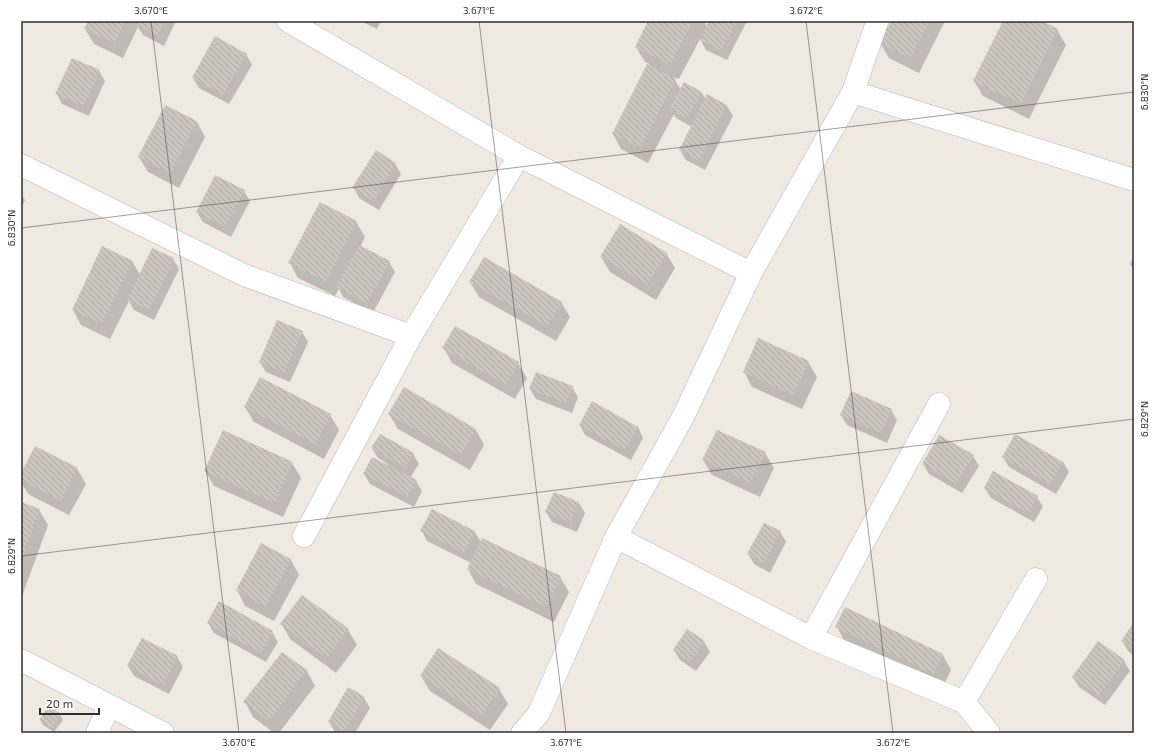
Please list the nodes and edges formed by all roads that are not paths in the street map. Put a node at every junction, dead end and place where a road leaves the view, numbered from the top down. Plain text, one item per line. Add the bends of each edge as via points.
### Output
1 (288, 21) edge
2 (877, 21) edge
3 (853, 92) junction
4 (519, 156) junction
5 (21, 165) edge
6 (1134, 180) edge
7 (751, 273) junction
8 (411, 336) junction
9 (939, 404) dead end
10 (304, 536) dead end
11 (616, 536) junction
12 (1036, 579) dead end
13 (811, 638) junction
14 (21, 660) edge
15 (964, 702) junction
16 (109, 706) junction
17 (97, 733) edge
18 (163, 733) edge
19 (522, 733) edge
20 (989, 733) edge

1 - 4 street
2 - 3 street
3 - 6 street
3 - 7 street
4 - 7 street
4 - 8 street
5 - 8 street via 244,275
7 - 11 street via 683,417
8 - 10 street
9 - 13 street
11 - 13 street
11 - 19 street via 539,713
12 - 15 street
13 - 15 street
14 - 16 street
15 - 20 street
16 - 17 street
16 - 18 street

